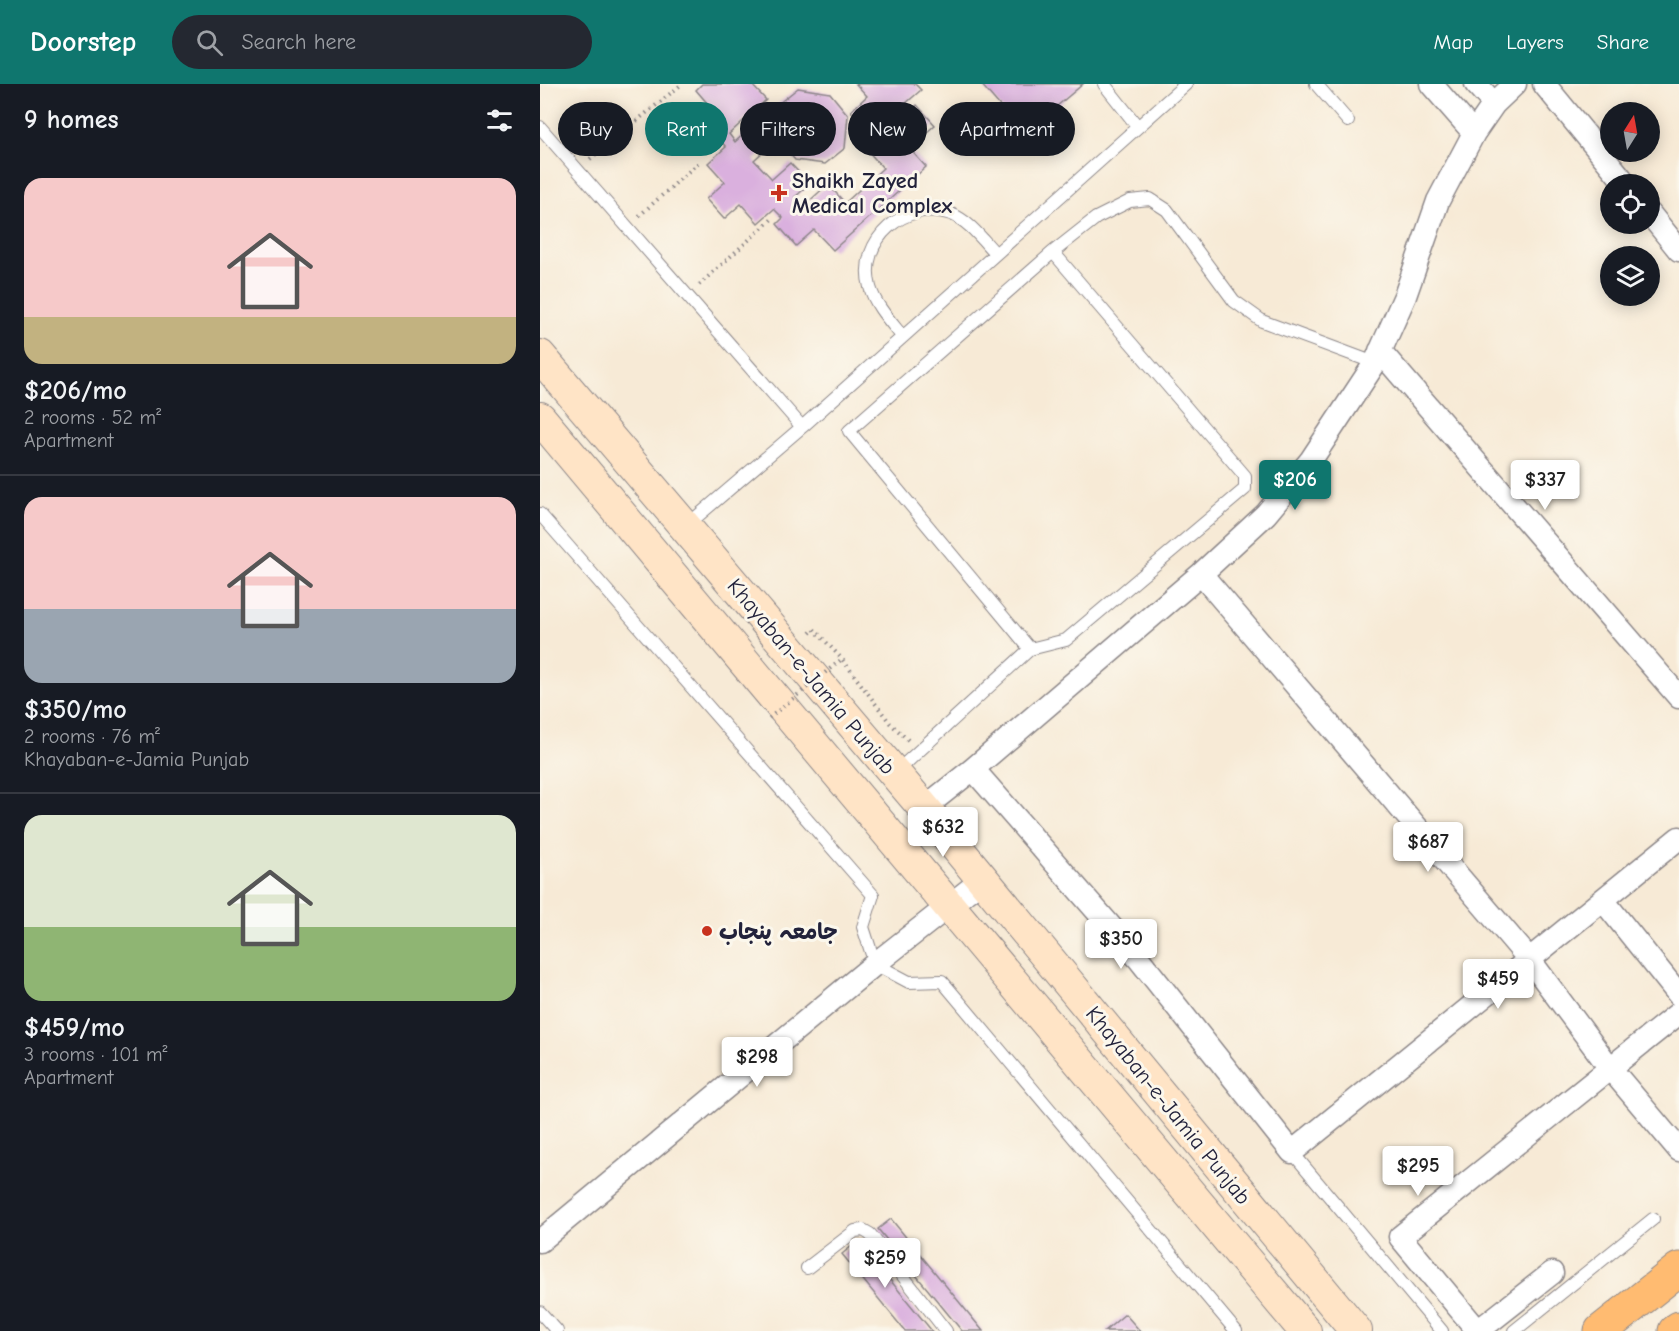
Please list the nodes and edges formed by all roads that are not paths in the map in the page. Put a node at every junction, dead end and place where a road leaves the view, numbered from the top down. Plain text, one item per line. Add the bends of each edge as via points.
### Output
1 (1104, 84) edge
2 (1186, 84) edge
3 (1316, 84) edge
4 (1431, 84) edge
5 (1476, 84) edge
6 (1515, 84) edge
7 (1544, 84) edge
8 (1494, 104) junction
9 (1348, 122) dead end
10 (540, 127) edge
11 (1138, 127) junction
12 (1474, 133) junction
13 (1618, 174) edge
14 (1660, 226) edge
15 (1679, 250) edge
16 (1053, 252) junction
17 (995, 253) junction
18 (902, 336) junction
19 (540, 356) edge
20 (1378, 357) junction
21 (540, 418) edge
22 (802, 427) junction
23 (540, 514) edge
24 (685, 526) junction
25 (1201, 574) junction
26 (1030, 649) junction
27 (1679, 697) edge
28 (973, 769) junction
29 (894, 773) junction
30 (924, 808) junction
31 (1679, 838) edge
32 (983, 879) junction
33 (1603, 900) junction
34 (950, 905) junction
35 (1529, 959) junction
36 (875, 964) junction
37 (1679, 995) edge
38 (1679, 1013) edge
39 (1610, 1068) junction
40 (1679, 1150) edge
41 (1292, 1152) junction
42 (1653, 1219) dead end
43 (540, 1241) edge
44 (807, 1268) dead end
45 (1679, 1269) edge
46 (1552, 1273) dead end
47 (540, 1312) edge
48 (1679, 1328) edge
49 (557, 1331) edge
50 (946, 1331) edge
51 (1236, 1331) edge
52 (1305, 1331) edge
53 (1356, 1331) edge
54 (1442, 1331) edge
55 (1514, 1331) edge
56 (1601, 1331) edge
57 (1675, 1331) edge

1 - 11 lane
2 - 11 lane
3 - 9 lane
4 - 12 street
5 - 8 street
6 - 8 street
7 - 13 street
8 - 12 street
10 - 22 lane
11 - 17 lane
12 - 20 street via 1438,201 1405,297
14 - 15 street
16 - 20 lane via 1096,218 1130,201 1150,199 1167,210 1234,301 1262,321
16 - 26 lane via 849,431
16 - 26 lane via 1245,476 1245,489 1066,640
17 - 18 lane
17 - 18 lane via 964,221 951,214 922,211 894,221 875,243 868,271 875,300
18 - 22 lane
19 - 24 main road, Khayaban-e-Jamia Punjab
20 - 25 street via 1296,478 1266,514
20 - 27 street
21 - 34 main road, Khayaban-e-Jamia Punjab
22 - 24 lane
23 - 36 lane via 873,895 863,927
24 - 29 main road, Khayaban-e-Jamia Punjab
25 - 28 street
25 - 35 street
26 - 29 lane
28 - 30 street
28 - 41 street via 1139,959
29 - 30 main road, Khayaban-e-Jamia Punjab
30 - 32 main road, Khayaban-e-Jamia Punjab
31 - 33 street
32 - 34 street
32 - 53 main road, Khayaban-e-Jamia Punjab
33 - 35 street
33 - 37 street
34 - 36 street
34 - 52 main road, Khayaban-e-Jamia Punjab
35 - 39 street
35 - 41 street
36 - 43 street
36 - 51 lane via 909,982 942,981
38 - 39 street
39 - 40 street
39 - 46 street via 1400,1237 1478,1331
41 - 54 lane
42 - 55 lane
44 - 50 lane via 855,1231 863,1230
45 - 56 highway
47 - 49 lane
48 - 57 highway

